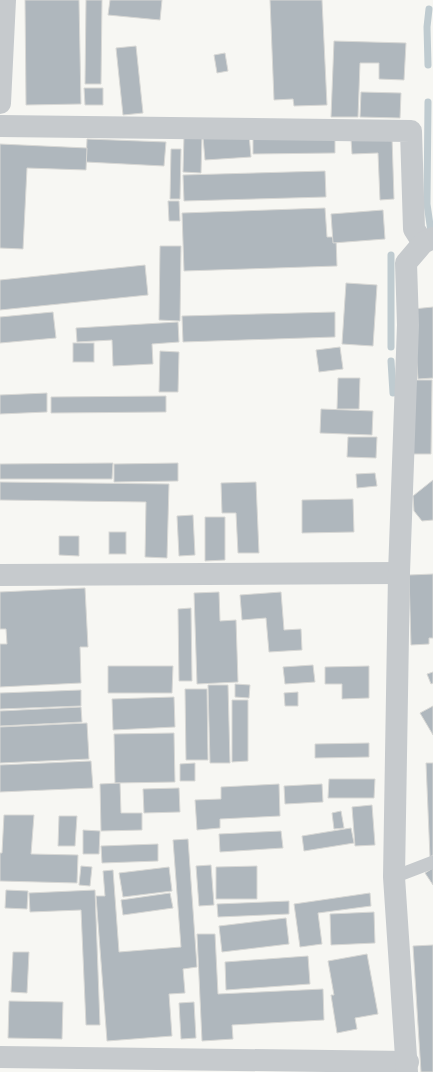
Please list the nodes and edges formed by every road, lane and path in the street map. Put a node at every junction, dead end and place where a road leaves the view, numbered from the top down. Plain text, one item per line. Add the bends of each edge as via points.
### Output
1 (5, 0) edge
2 (0, 102) edge
3 (0, 126) edge
4 (428, 240) edge
5 (399, 573) junction
6 (0, 575) edge
7 (433, 862) edge
8 (394, 877) junction
9 (0, 1056) edge
10 (408, 1067) edge

1 - 2 street
3 - 4 street via 411,131 414,229
4 - 5 street via 406,263 408,324
5 - 6 street
5 - 8 street
7 - 8 lane
8 - 10 street
9 - 10 street

